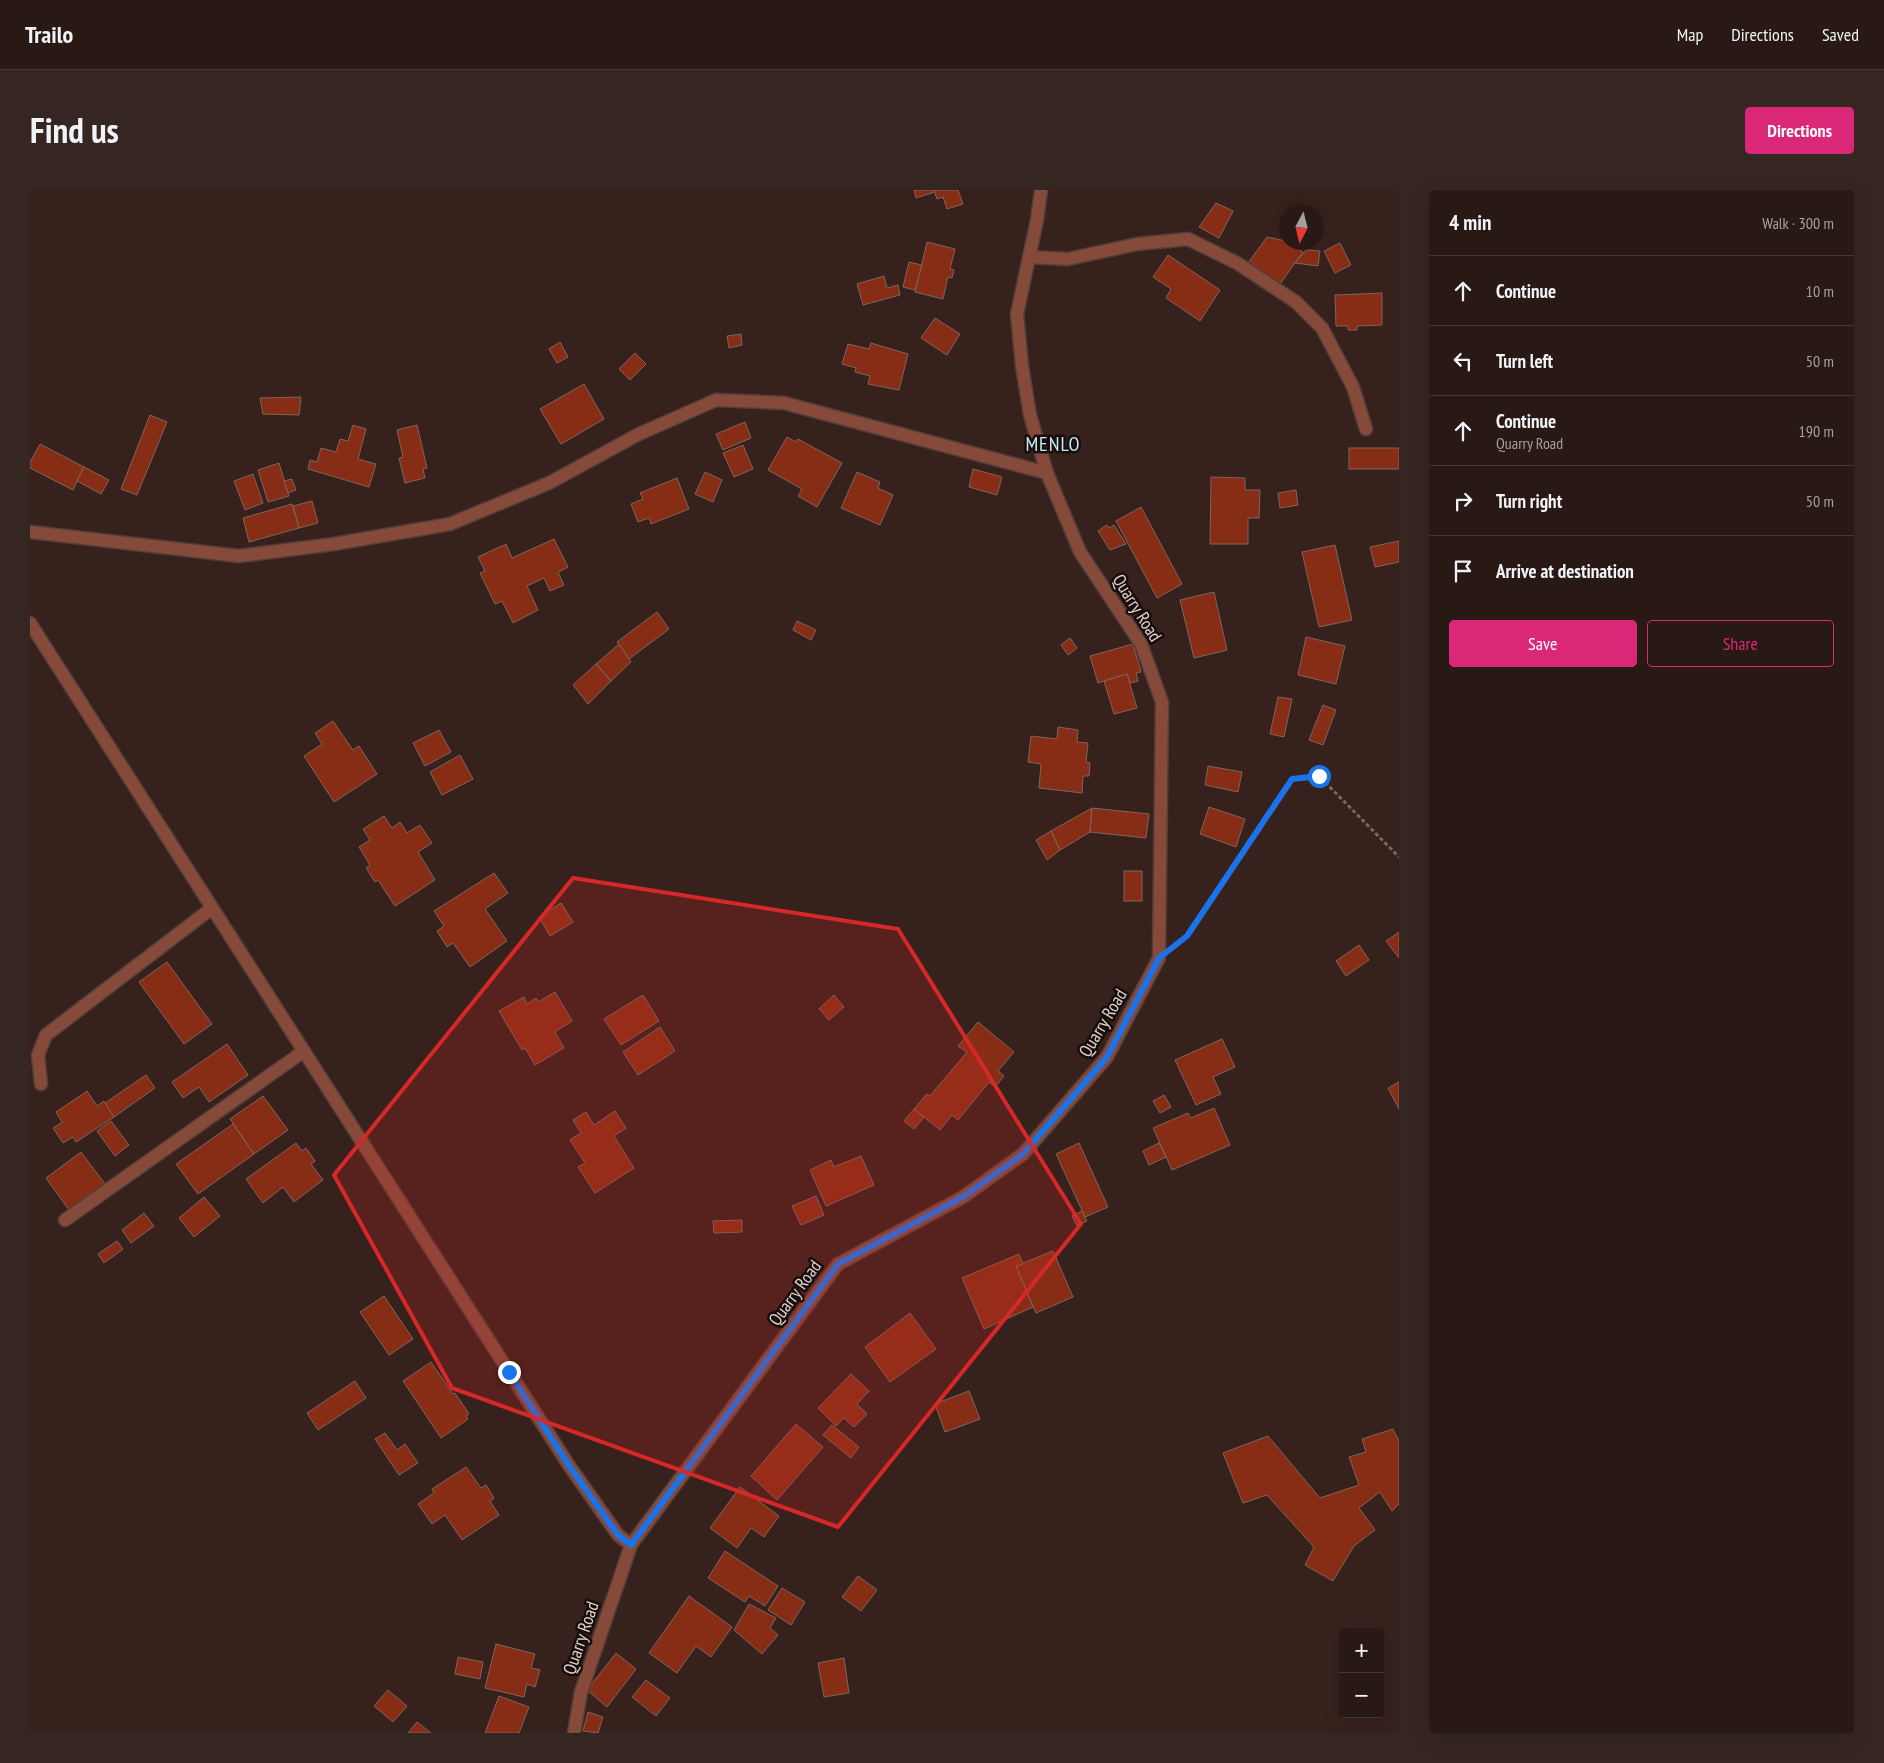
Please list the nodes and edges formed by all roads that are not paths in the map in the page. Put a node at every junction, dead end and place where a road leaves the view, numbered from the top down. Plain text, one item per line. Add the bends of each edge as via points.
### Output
1 (1041, 190) edge
2 (1029, 258) junction
3 (1366, 429) dead end
4 (1047, 472) junction
5 (30, 532) edge
6 (30, 623) edge
7 (212, 908) junction
8 (304, 1051) junction
9 (41, 1084) dead end
10 (65, 1220) dead end
11 (631, 1545) junction
12 (574, 1733) edge

1 - 2 street, Quarry Road
2 - 3 street via 1068,259 1137,244 1188,239 1237,263 1296,302 1322,328 1353,387
2 - 4 street, Quarry Road via 1017,314 1030,415
4 - 5 street via 784,403 716,400 639,434 549,483 450,524 239,556
4 - 11 street, Quarry Road via 1080,552 1142,644 1162,702 1159,958 1107,1057 1023,1154 963,1197 838,1264
6 - 7 street
7 - 8 street
7 - 9 street via 46,1034 38,1055
8 - 10 street
8 - 11 street via 568,1464 618,1535
11 - 12 street, Quarry Road via 581,1692

